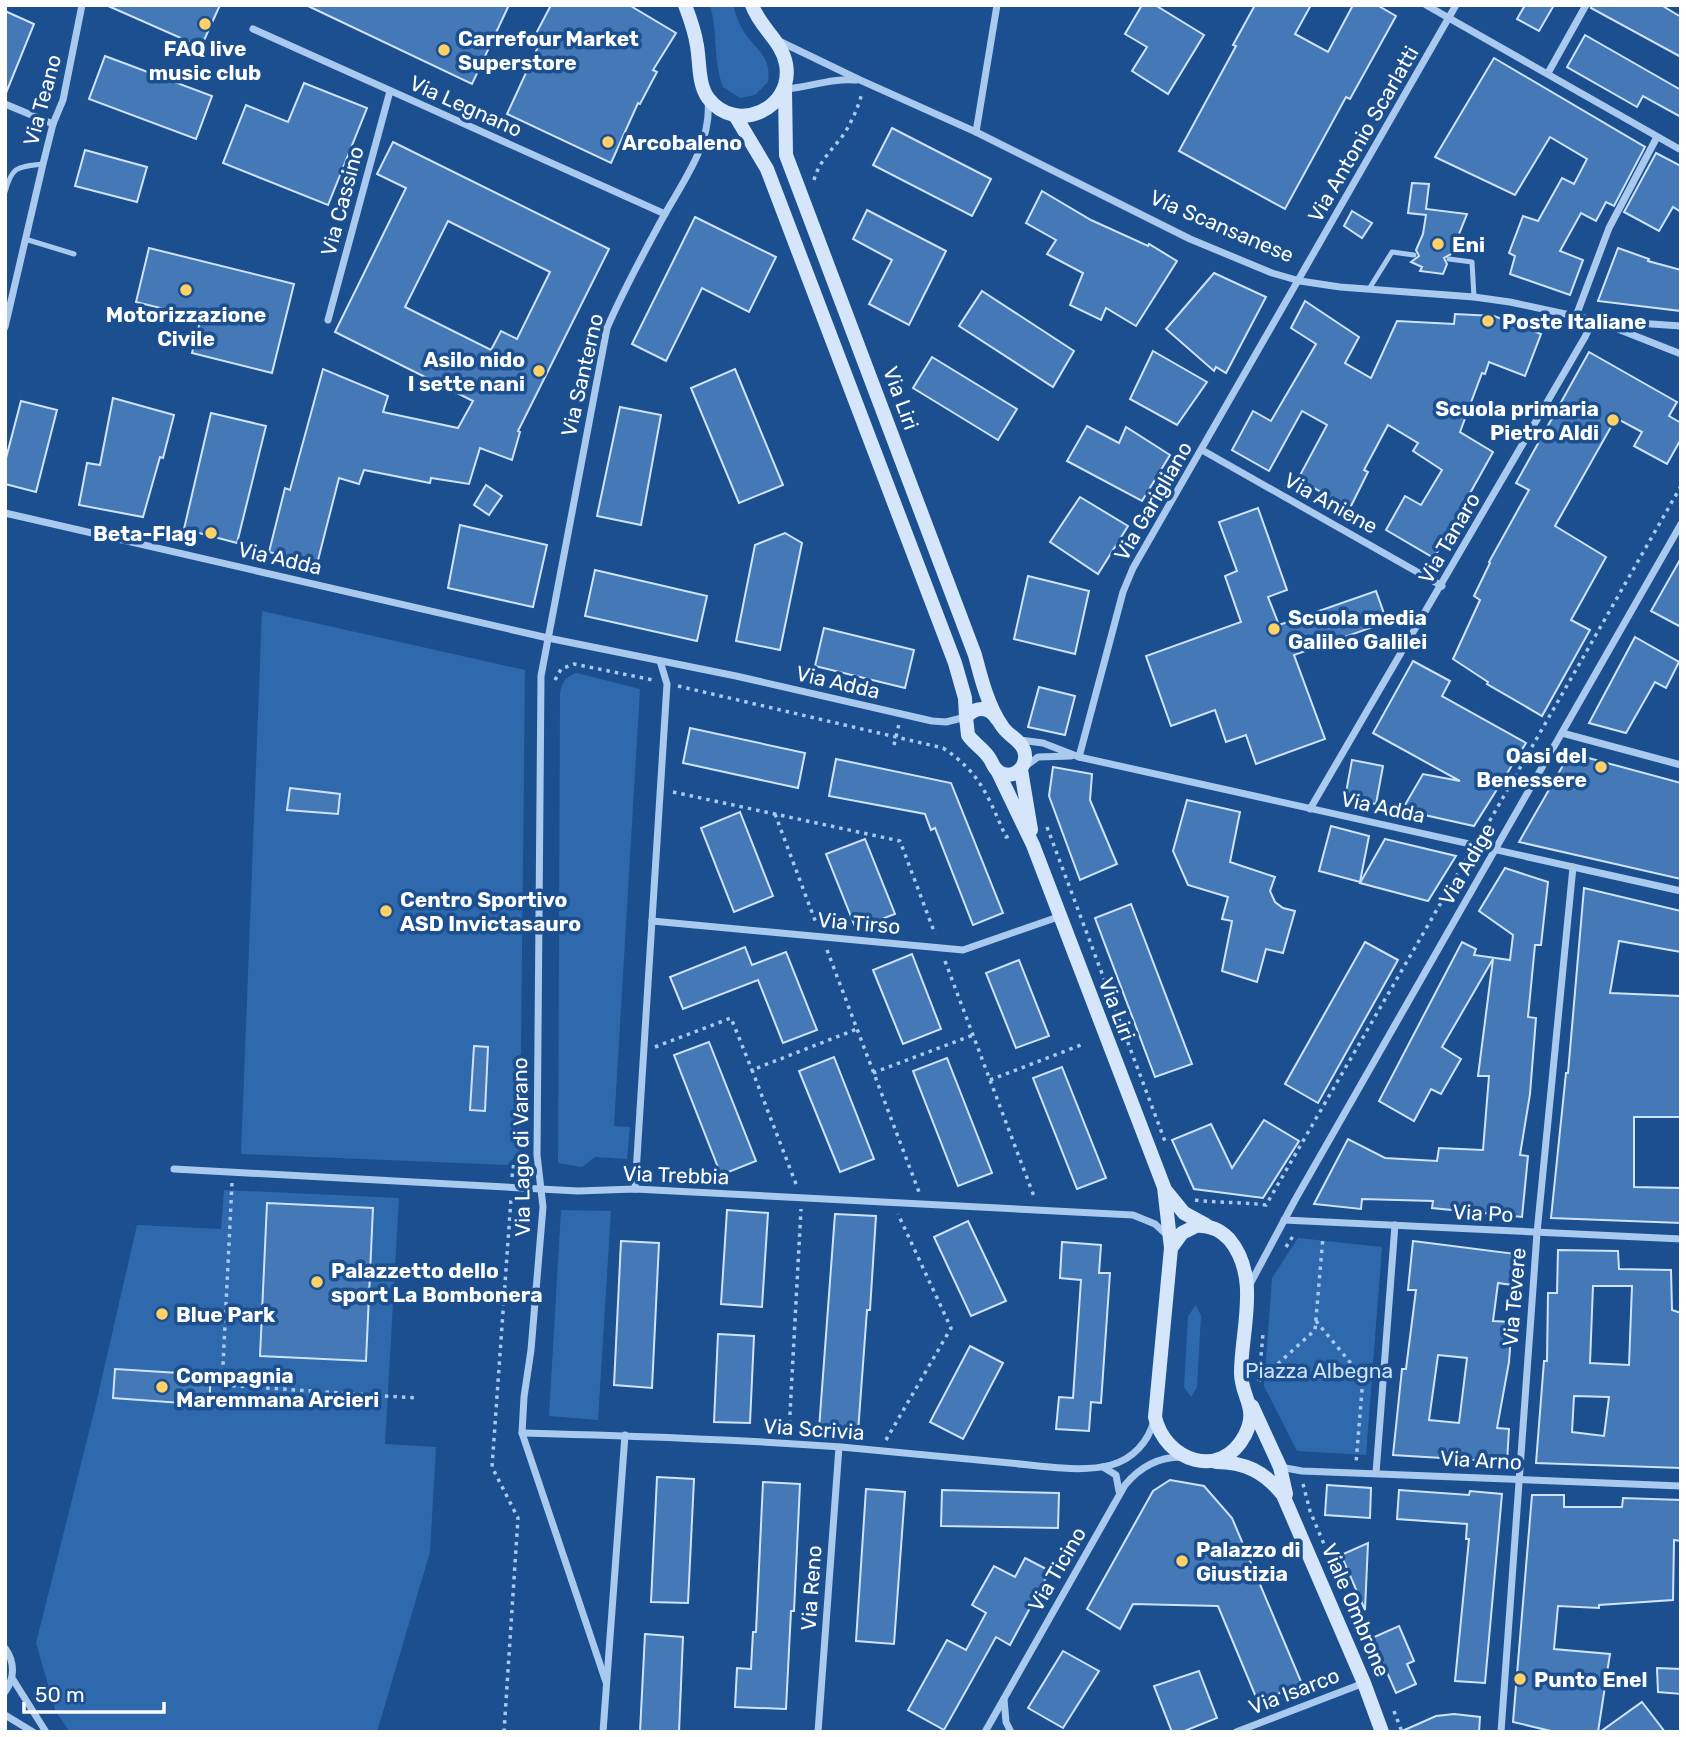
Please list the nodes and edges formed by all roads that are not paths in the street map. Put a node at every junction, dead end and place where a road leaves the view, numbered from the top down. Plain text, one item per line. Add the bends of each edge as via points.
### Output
1 (82, 5) edge
2 (685, 5) edge
3 (752, 5) edge
4 (997, 5) edge
5 (1426, 5) edge
6 (1456, 5) edge
7 (1586, 5) edge
8 (1449, 18) junction
9 (253, 30) dead end
10 (775, 39) junction
11 (1548, 73) junction
12 (860, 80) junction
13 (785, 89) junction
14 (390, 91) junction
15 (708, 98) junction
16 (5, 104) edge
17 (736, 117) junction
18 (53, 124) junction
19 (976, 132) junction
20 (1657, 137) junction
21 (1681, 150) edge
22 (43, 164) junction
23 (5, 192) edge
24 (665, 214) junction
25 (25, 239) junction
26 (74, 254) dead end
27 (1414, 255) dead end
28 (1449, 260) dead end
29 (1300, 281) junction
30 (1369, 289) junction
31 (1474, 297) junction
32 (1576, 316) junction
33 (328, 320) dead end
34 (1593, 320) junction
35 (1681, 326) edge
36 (5, 327) edge
37 (1681, 354) edge
38 (1202, 450) junction
39 (5, 513) edge
40 (1681, 524) edge
41 (1442, 586) junction
42 (548, 638) junction
43 (660, 661) junction
44 (966, 717) junction
45 (997, 719) junction
46 (1562, 733) junction
47 (1014, 738) junction
48 (1079, 757) junction
49 (1681, 765) edge
50 (997, 770) junction
51 (1021, 770) junction
52 (1310, 809) junction
53 (1033, 845) junction
54 (1496, 849) junction
55 (1573, 867) junction
56 (1681, 891) edge
57 (1059, 917) junction
58 (652, 921) junction
59 (174, 1169) dead end
60 (1164, 1187) junction
61 (540, 1188) junction
62 (635, 1189) junction
63 (1284, 1220) junction
64 (1209, 1226) junction
65 (1395, 1226) junction
66 (1537, 1233) junction
67 (1681, 1239) edge
68 (1170, 1243) junction
69 (1247, 1290) junction
70 (1250, 1401) junction
71 (1155, 1417) junction
72 (522, 1433) junction
73 (625, 1435) junction
74 (839, 1447) junction
75 (1186, 1457) junction
76 (1211, 1462) junction
77 (1103, 1466) junction
78 (1280, 1468) junction
79 (1376, 1473) junction
80 (1517, 1480) junction
81 (1681, 1486) edge
82 (1119, 1495) junction
83 (1289, 1506) junction
84 (5, 1648) edge
85 (12, 1678) junction
86 (606, 1682) junction
87 (1364, 1683) junction
88 (5, 1692) edge
89 (1004, 1697) junction
90 (5, 1714) edge
91 (33, 1732) edge
92 (46, 1732) edge
93 (603, 1732) edge
94 (818, 1732) edge
95 (985, 1732) edge
96 (1011, 1732) edge
97 (1237, 1732) edge
98 (1382, 1732) edge
99 (1501, 1732) edge

1 - 18 street, Via Teano via 63,100
2 - 15 main road
3 - 10 main road, Via Scansanese
4 - 19 street
5 - 8 street
6 - 8 street, Via Antonio Scarlatti
7 - 11 street
8 - 11 street
8 - 29 street, Via Antonio Scarlatti
9 - 14 street, Via Legnano
10 - 12 street, Via Scansanese
10 - 13 main road, Via Scansanese via 786,62
11 - 20 street
12 - 13 street, Via Scansanese via 835,79
12 - 19 street, Via Scansanese
13 - 17 main road via 765,111
13 - 45 main road, Via Liri via 786,155
14 - 24 street, Via Legnano
14 - 33 street, Via Cassino
15 - 17 main road
15 - 24 street, Via Santerno via 709,118 699,151
16 - 18 street
17 - 44 main road, Via Liri via 767,169 955,663
18 - 22 street, Via Teano
19 - 29 street, Via Scansanese via 1190,239
20 - 21 street
20 - 32 street via 1609,228
22 - 23 lane via 19,167 10,175
22 - 25 street, Via Teano
24 - 42 street, Via Santerno via 607,328
25 - 26 lane
25 - 36 street, Via Teano
27 - 30 lane via 1392,252
28 - 31 lane via 1472,262
29 - 30 street, Via Scansanese
29 - 38 street, Via Garigliano
30 - 31 street, Via Scansanese
31 - 32 street, Via Scansanese
32 - 34 street, Via Scansanese
34 - 35 street, Via Scansanese
34 - 37 street, Via Scansanese
34 - 41 street, Via Tanaro
38 - 41 street, Via Aniene
38 - 48 street, Via Garigliano via 1123,592
39 - 42 street, Via Adda
40 - 46 street, Via Adige
41 - 52 street, Via Tanaro
42 - 43 street, Via Adda
42 - 61 street, Via Lago di Varano via 541,676
43 - 44 street, Via Adda via 932,721
43 - 58 street via 667,684
44 - 45 main road via 980,709
44 - 50 main road, Via Liri via 968,735
45 - 47 main road, Via Liri
46 - 49 street
46 - 54 street, Via Adige
47 - 48 street, Via Adda
47 - 51 main road, Via Liri via 1024,749
48 - 51 street, Via Adda via 1038,757
48 - 52 street, Via Adda
50 - 51 main road via 1007,774
50 - 53 main road, Via Liri
51 - 53 main road, Via Liri
52 - 54 street, Via Adda
53 - 57 main road, Via Liri
54 - 55 street, Via Adda
54 - 63 street, Via Adige
55 - 56 street, Via Adda
55 - 66 street, Via Tevere
57 - 58 street, Via Tirso via 963,950
57 - 60 main road, Via Liri
58 - 62 street
59 - 61 street, Via Trebbia
60 - 64 main road, Via Liri via 1184,1213
60 - 68 main road, Via Liri
61 - 62 street, Via Trebbia
61 - 72 street, Via Lago di Varano via 543,1207
62 - 68 street, Via Trebbia via 1133,1215 1155,1224
63 - 65 street, Via Po
63 - 69 street, Via Adige
64 - 68 main road via 1189,1228
64 - 69 main road, Via Liri via 1232,1243 1244,1266
65 - 66 street, Via Po
65 - 79 street
66 - 67 street, Via Po
66 - 80 street, Via Tevere
68 - 71 main road, Via Liri
69 - 70 main road, Via Liri via 1241,1371
70 - 76 main road via 1245,1435 1231,1452
70 - 78 main road, Viale Ombrone
71 - 75 main road via 1166,1442
71 - 77 street, Via Scrivia via 1139,1448 1122,1461
72 - 73 street, Via Scrivia
72 - 86 street, Via Lago di Varano
73 - 74 street, Via Scrivia
73 - 86 street, Via Lago di Varano
74 - 77 street, Via Scrivia via 1056,1468
74 - 94 street, Via Reno
75 - 76 main road, Viale Ombrone
75 - 82 street, Via Ticino via 1164,1459 1143,1468
76 - 83 main road, Viale Ombrone via 1257,1470 1276,1485
77 - 82 street via 1116,1475
78 - 79 street, Via Arno
78 - 83 main road, Viale Ombrone
79 - 80 street, Via Arno
80 - 81 street, Via Arno
80 - 99 street, Via Tevere
82 - 89 street, Via Ticino
83 - 87 main road, Viale Ombrone
84 - 85 street via 12,1661
85 - 88 street
85 - 92 street
86 - 93 street, Via Lago di Varano
87 - 97 street, Via Isarco
87 - 98 main road, Viale Ombrone
89 - 95 street, Via Ticino
89 - 96 street
90 - 91 street

